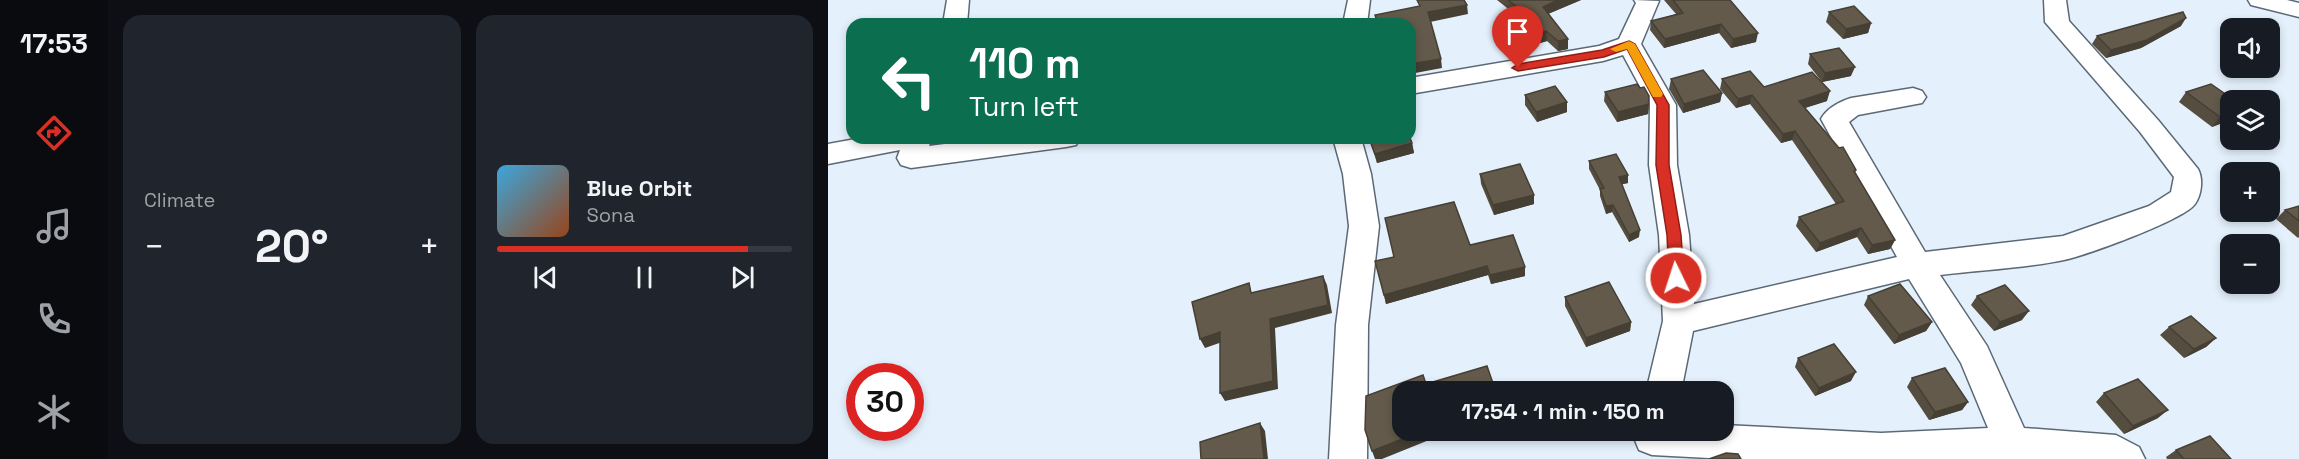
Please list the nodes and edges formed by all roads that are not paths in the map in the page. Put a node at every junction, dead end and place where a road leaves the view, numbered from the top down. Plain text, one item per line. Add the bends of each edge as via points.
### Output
1 (958, 0) edge
2 (1359, 0) edge
3 (1645, 0) edge
4 (2055, 0) edge
5 (2259, 0) edge
6 (2299, 10) edge
7 (956, 18) edge
8 (1356, 18) edge
9 (1629, 44) junction
10 (1416, 85) edge
11 (1913, 97) dead end
12 (880, 144) edge
13 (916, 144) edge
14 (1020, 144) edge
15 (1349, 144) edge
16 (828, 154) edge
17 (1917, 265) junction
18 (1679, 321) junction
19 (1665, 381) edge
20 (1652, 442) edge
21 (2013, 444) junction
22 (1348, 459) edge
23 (2126, 459) edge

1 - 7 street
2 - 8 street
3 - 9 street via 1648,1
4 - 17 street via 2057,22 2188,176 2184,198 2159,213 2064,248
5 - 6 street
9 - 10 street via 1604,53
9 - 18 street via 1663,105 1663,165 1674,235
11 - 17 street via 1851,107 1834,119
12 - 16 street
13 - 14 street via 911,158
15 - 22 street via 1365,226 1352,325
17 - 18 street
17 - 21 street via 1975,356
18 - 19 street
20 - 21 street via 1881,450
21 - 23 street via 2116,452

